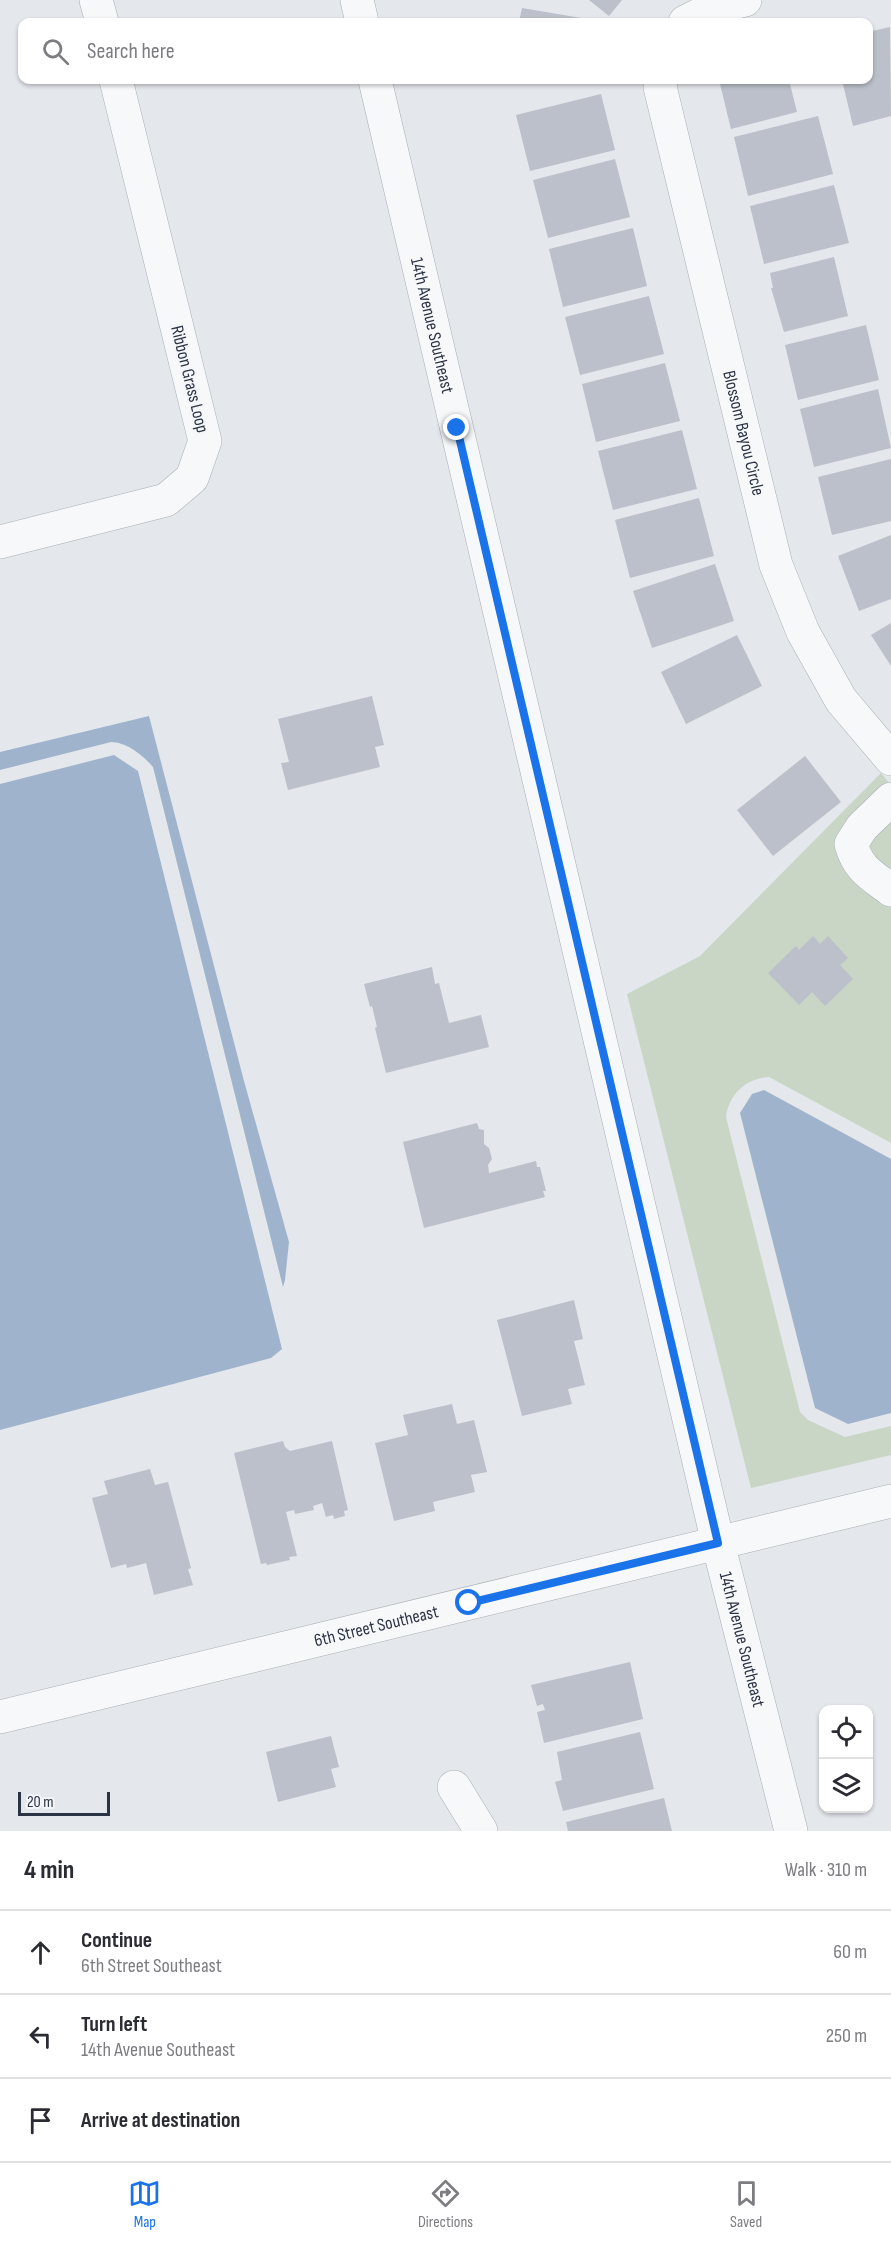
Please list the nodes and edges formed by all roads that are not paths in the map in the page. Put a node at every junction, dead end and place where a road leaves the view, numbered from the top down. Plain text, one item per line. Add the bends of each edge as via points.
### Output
1 (96, 0) edge
2 (357, 0) edge
3 (745, 0) edge
4 (101, 18) edge
5 (361, 18) edge
6 (693, 18) edge
7 (117, 84) edge
8 (376, 84) edge
9 (660, 84) edge
10 (0, 542) edge
11 (891, 759) edge
12 (891, 799) edge
13 (891, 890) edge
14 (891, 1501) edge
15 (718, 1543) junction
16 (0, 1717) edge
17 (454, 1786) dead end
18 (481, 1831) edge
19 (791, 1831) edge

1 - 4 street
2 - 5 street
3 - 6 street
7 - 10 street, Ribbon Grass Loop via 205,441 192,478 166,500
8 - 15 street, 14th Avenue Southeast
9 - 11 street, Blossom Bayou Circle via 776,566 803,632 841,700
12 - 13 street via 862,827 851,844 862,869
14 - 15 street, 6th Street Southeast
15 - 16 street, 6th Street Southeast
15 - 19 street, 14th Avenue Southeast
17 - 18 street

